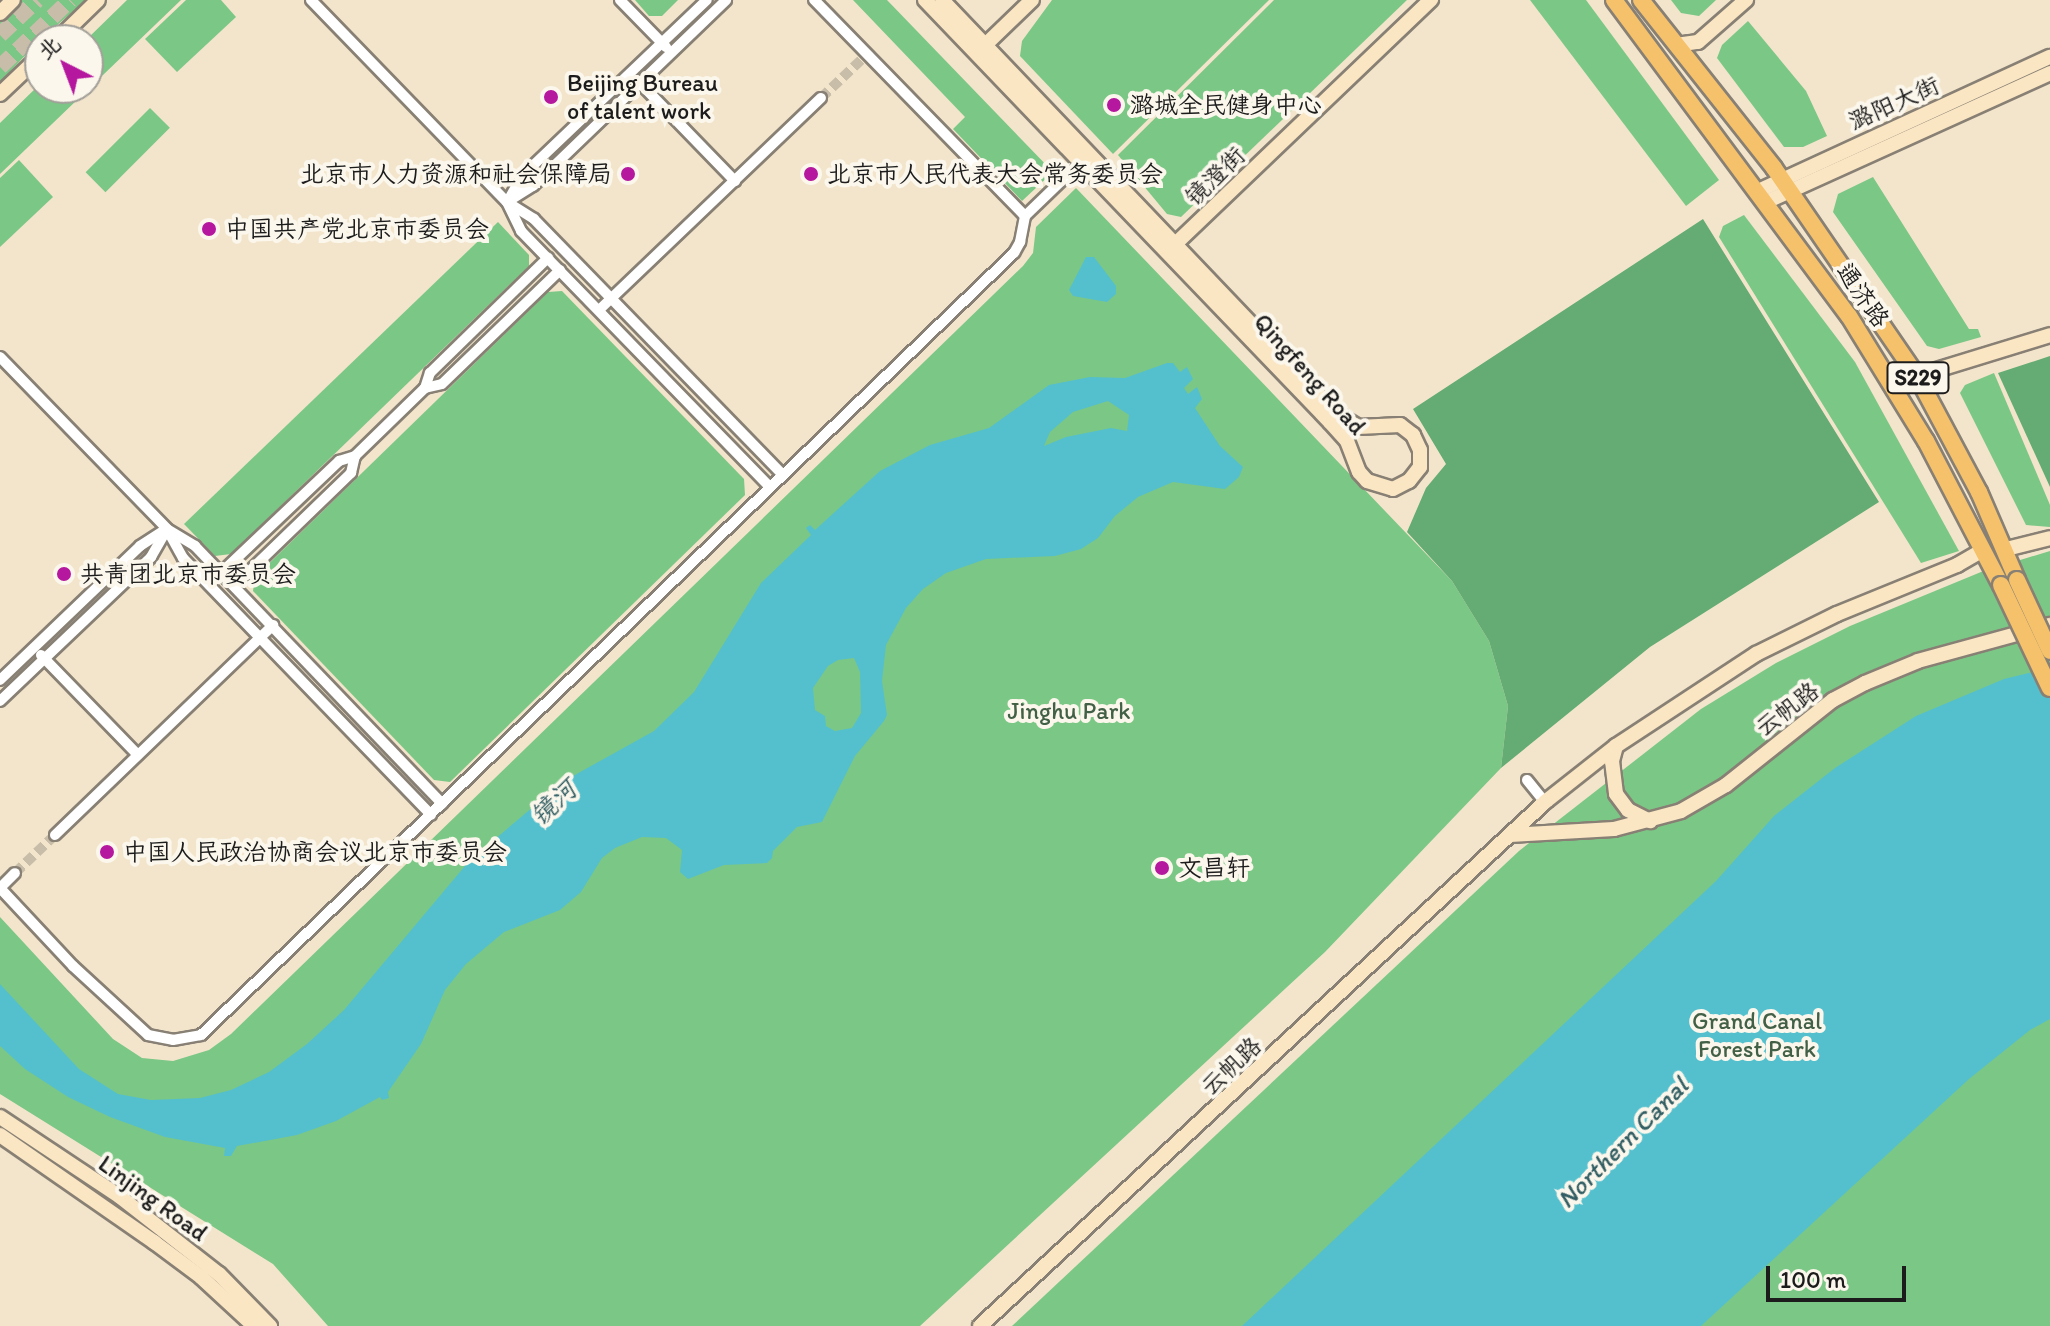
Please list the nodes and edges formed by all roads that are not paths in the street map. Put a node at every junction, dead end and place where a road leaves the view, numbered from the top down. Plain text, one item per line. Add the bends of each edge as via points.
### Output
1 (13, 0) edge
2 (98, 0) edge
3 (311, 0) edge
4 (620, 0) edge
5 (707, 0) edge
6 (726, 0) edge
7 (814, 0) edge
8 (925, 0) edge
9 (942, 0) edge
10 (1032, 0) edge
11 (1431, 0) edge
12 (1614, 0) edge
13 (1641, 0) edge
14 (1746, 0) edge
15 (0, 13) edge
16 (73, 24) edge
17 (662, 43) junction
18 (1676, 45) junction
19 (981, 49) junction
20 (672, 52) junction
21 (2050, 57) edge
22 (24, 71) edge
23 (631, 73) junction
24 (2050, 73) edge
25 (640, 83) junction
26 (0, 94) edge
27 (821, 98) tunnel mouth
28 (1085, 158) junction
29 (735, 181) junction
30 (1786, 185) junction
31 (1762, 196) junction
32 (507, 202) junction
33 (1025, 216) junction
34 (1171, 248) junction
35 (548, 258) junction
36 (560, 270) junction
37 (611, 299) junction
38 (599, 310) junction
39 (2050, 335) edge
40 (0, 357) edge
41 (1917, 376) junction
42 (425, 388) junction
43 (355, 456) junction
44 (783, 475) junction
45 (770, 487) junction
46 (167, 529) junction
47 (2050, 538) edge
48 (2006, 549) junction
49 (1983, 550) junction
50 (221, 573) junction
51 (2009, 582) junction
52 (234, 586) junction
53 (273, 625) junction
54 (2050, 625) edge
55 (259, 637) junction
56 (33, 648) junction
57 (2050, 651) edge
58 (44, 659) junction
59 (1, 678) edge
60 (2050, 688) edge
61 (13, 689) junction
62 (0, 701) edge
63 (1616, 746) junction
64 (138, 755) junction
65 (1527, 780) dead end
66 (1545, 802) junction
67 (442, 804) junction
68 (431, 815) junction
69 (1650, 821) junction
70 (55, 835) tunnel mouth
71 (1510, 835) junction
72 (15, 873) tunnel mouth
73 (0, 888) edge
74 (0, 1117) edge
75 (0, 1135) edge
76 (254, 1326) edge
77 (270, 1326) edge
78 (980, 1326) edge

1 - 15 street
2 - 16 street
3 - 32 street
4 - 17 street
5 - 17 street
6 - 20 street
7 - 33 street via 864,57
8 - 19 street, Qingfeng Road
9 - 19 street, Qingfeng Road
10 - 19 street
11 - 34 street, 镜澄街
12 - 31 main road, 通济路 / S229
13 - 18 main road, 通济路 / S229
14 - 18 street via 1698,42
17 - 20 street
17 - 23 street
18 - 30 main road, 通济路 / S229
19 - 28 street, Qingfeng Road
20 - 25 street
21 - 30 street, 潞阳大街
22 - 26 street
23 - 25 street
23 - 32 street via 522,176
24 - 30 street, 潞阳大街
25 - 29 street
25 - 32 street via 533,186
27 - 29 street
28 - 33 street
28 - 34 street, Qingfeng Road
29 - 37 street
30 - 31 street, 潞阳大街
30 - 41 main road, 通济路 / S229
31 - 49 main road, 通济路 / S229 via 1891,380
32 - 35 street via 521,231
32 - 37 street via 534,219
33 - 44 street via 1014,253
34 - 34 street, Qingfeng Road via 1347,441 1367,481 1393,489 1409,481 1420,467 1413,435 1400,425 1348,424
35 - 36 street
35 - 42 street via 430,373
36 - 38 street
36 - 42 street via 442,384
37 - 38 street
37 - 44 street
38 - 45 street
39 - 41 street
40 - 46 street
41 - 48 main road, 通济路 / S229
42 - 43 street
43 - 50 street via 339,461
43 - 52 street via 351,473
44 - 45 street
45 - 67 street
46 - 50 street via 195,546
46 - 55 street via 183,558
46 - 56 street via 140,546
46 - 58 street via 151,557
47 - 48 street
48 - 51 main road, 通济路 / S229
49 - 51 main road, 通济路 / S229
49 - 63 street, 云帆路 via 1756,654
50 - 52 street
51 - 57 main road, 通济路 / S229, bridge
51 - 60 main road, 通济路 / S229, bridge
52 - 53 street
53 - 55 street
53 - 67 street
54 - 69 street, 云帆路 via 1918,661 1865,683 1833,700 1703,800
55 - 64 street
55 - 68 street
56 - 58 street
56 - 59 street
58 - 61 street
58 - 64 street
59 - 61 street
61 - 62 street
63 - 66 street, 云帆路
63 - 69 street via 1616,794 1628,810
64 - 70 street
65 - 66 street
66 - 71 street, 云帆路
67 - 68 street
68 - 73 street via 208,1029 187,1038 161,1039 139,1028
69 - 71 street, 云帆路 via 1614,829
71 - 78 street, 云帆路
72 - 73 street
74 - 77 street, Linjing Road via 119,1196 219,1274
75 - 76 street, Linjing Road via 177,1259

